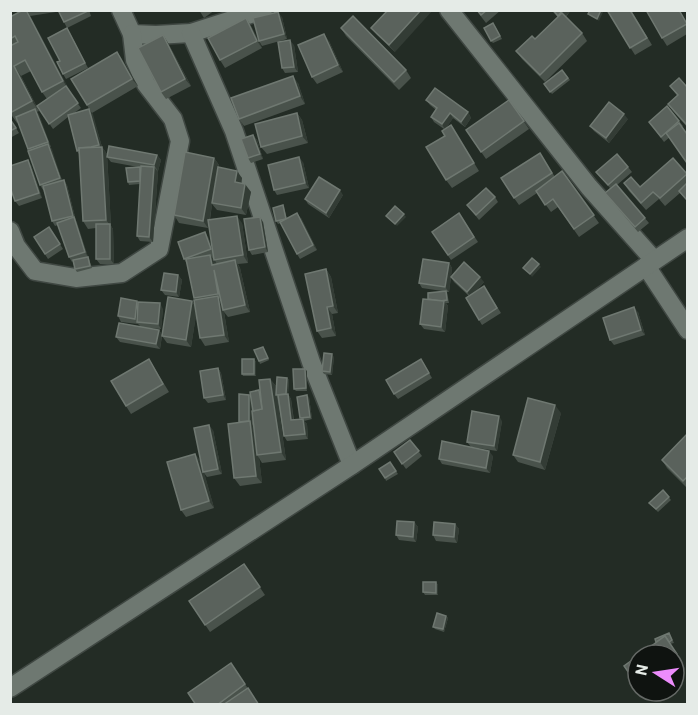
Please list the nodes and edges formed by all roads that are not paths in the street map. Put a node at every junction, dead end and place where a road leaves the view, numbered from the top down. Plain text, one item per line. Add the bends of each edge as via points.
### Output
1 (121, 10) edge
2 (263, 10) edge
3 (449, 10) edge
4 (190, 33) junction
5 (132, 34) junction
6 (10, 231) edge
7 (687, 238) edge
8 (650, 263) junction
9 (687, 330) edge
10 (352, 465) junction
11 (10, 688) edge

1 - 5 street
2 - 4 street
3 - 8 street
4 - 5 street
4 - 10 street via 234,131 311,362
5 - 6 street via 135,60 146,84 173,119 180,141 159,249 122,273 76,278 35,271
7 - 8 street
8 - 9 street
8 - 10 street
10 - 11 street

